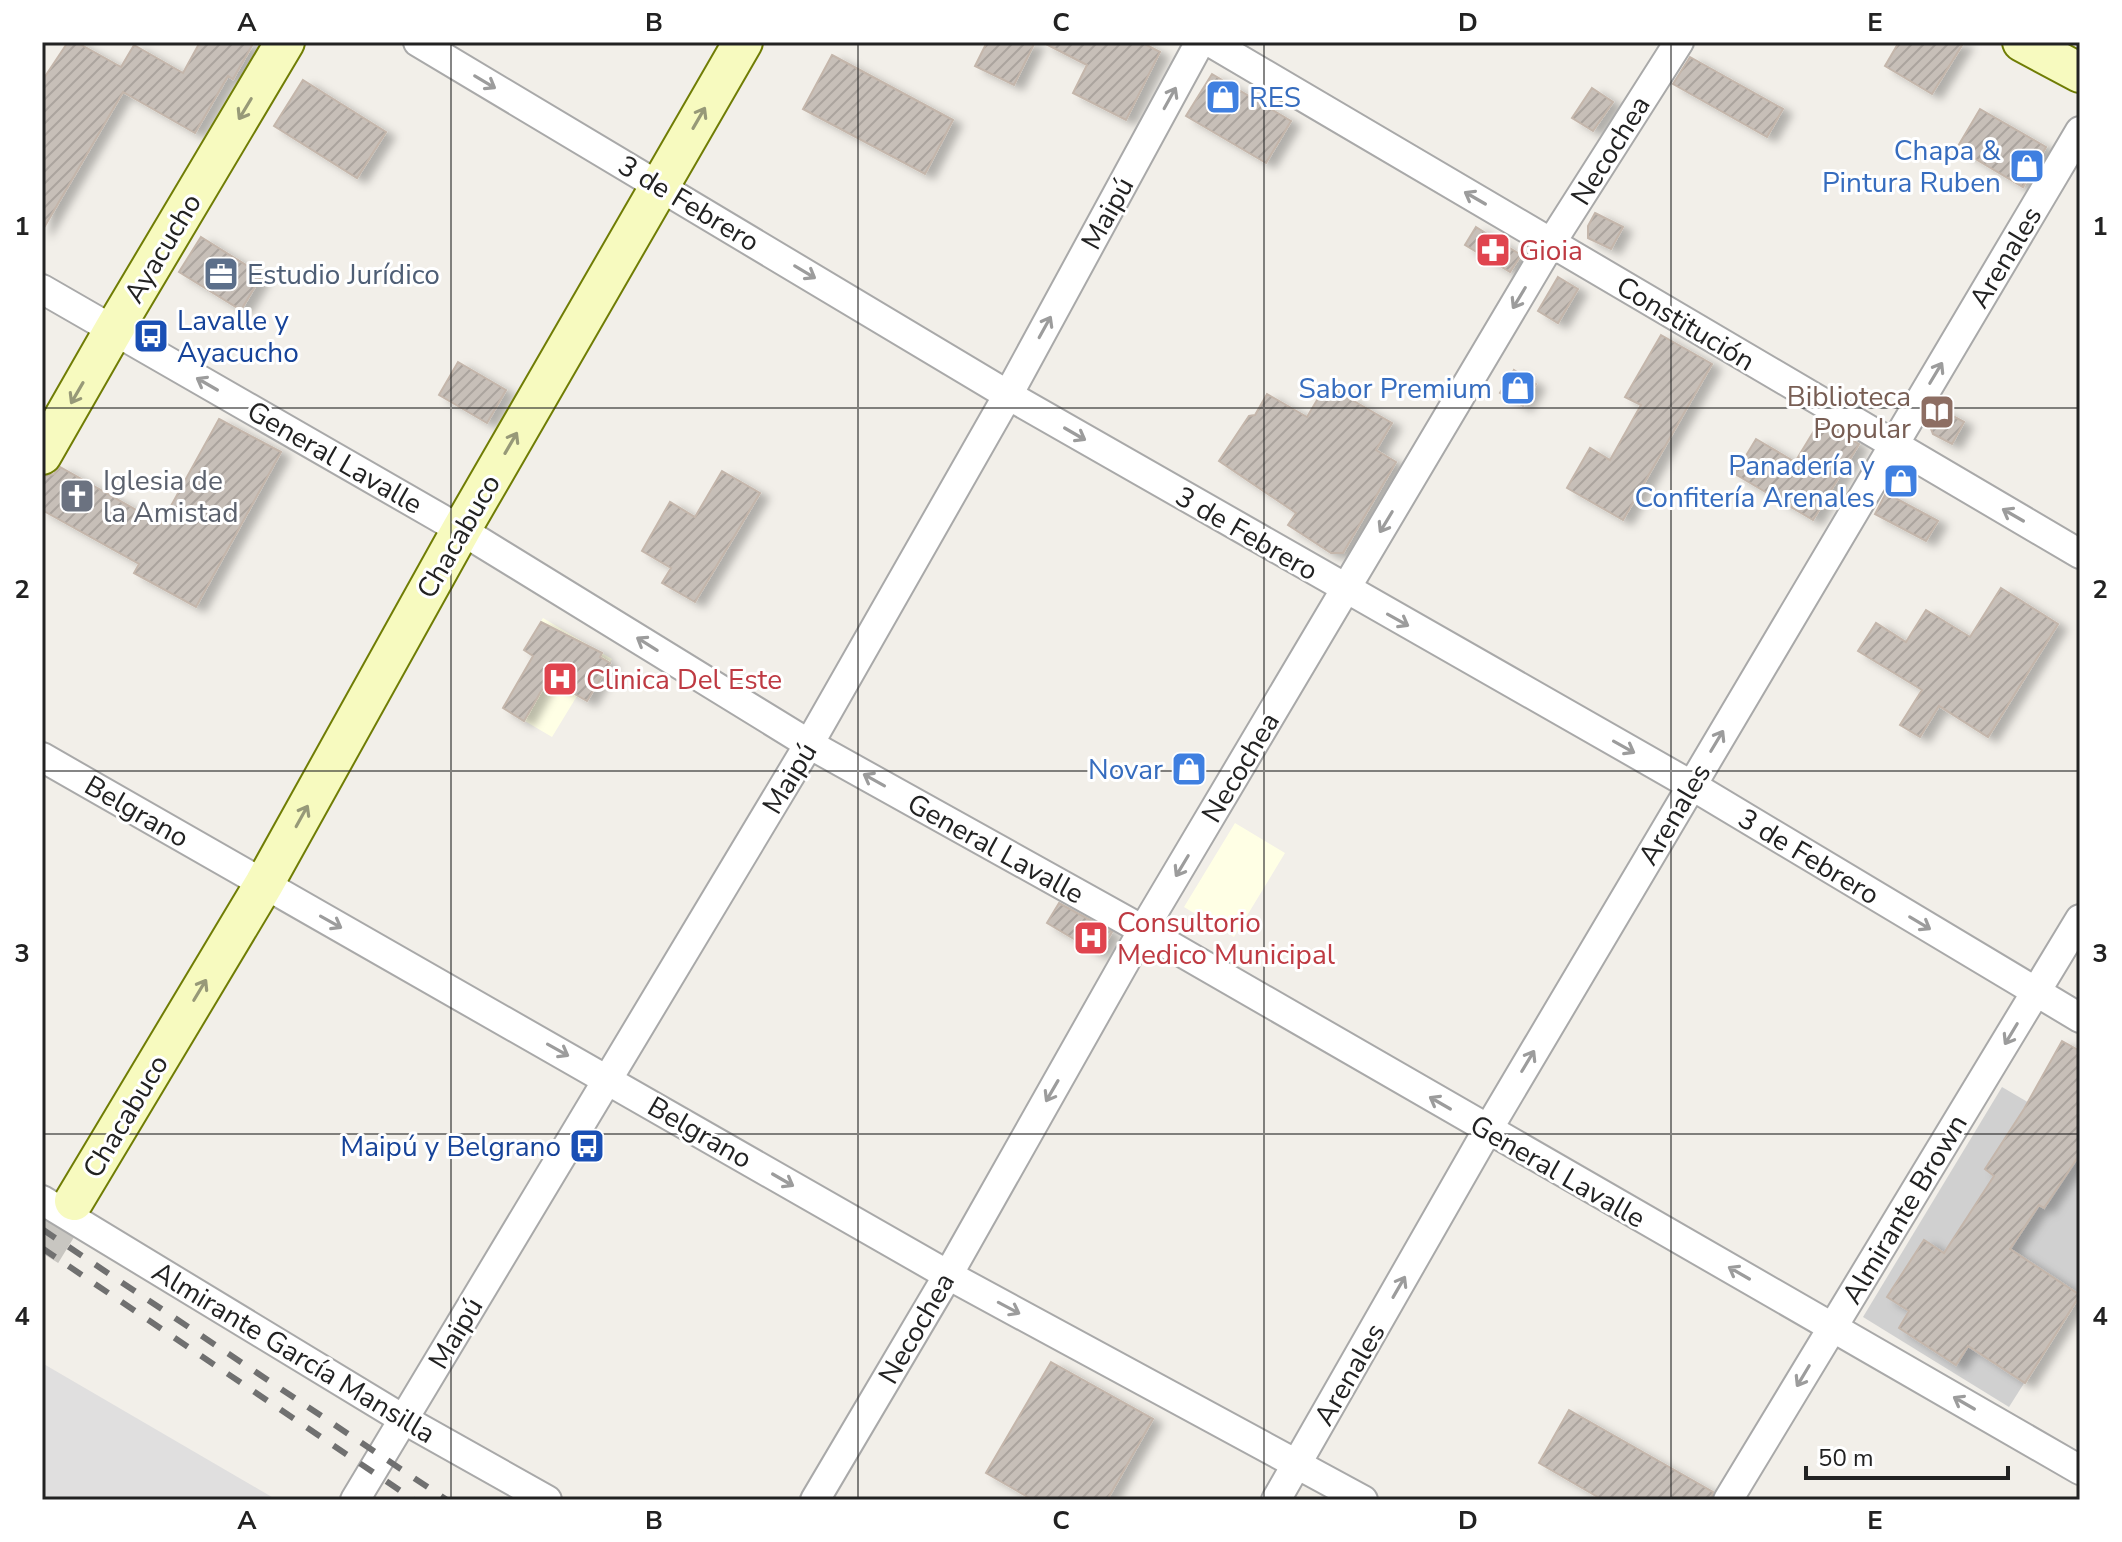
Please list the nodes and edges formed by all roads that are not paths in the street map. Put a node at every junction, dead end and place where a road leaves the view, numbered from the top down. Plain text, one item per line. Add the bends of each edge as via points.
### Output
1 (285, 42) edge
2 (418, 42) edge
3 (743, 42) edge
4 (1200, 42) edge
5 (1210, 42) edge
6 (1679, 42) edge
7 (2022, 42) edge
8 (2080, 73) edge
9 (2080, 131) edge
10 (660, 185) junction
11 (1551, 243) junction
12 (42, 289) edge
13 (113, 331) junction
14 (1008, 395) junction
15 (1893, 445) junction
16 (42, 455) edge
17 (461, 530) junction
18 (2080, 554) edge
19 (1345, 590) junction
20 (809, 744) junction
21 (42, 757) edge
22 (1691, 785) junction
23 (264, 884) junction
24 (2080, 919) edge
25 (1143, 930) junction
26 (2036, 992) junction
27 (2080, 1018) edge
28 (610, 1080) junction
29 (1487, 1131) junction
30 (57, 1203) edge
31 (948, 1275) junction
32 (1832, 1326) junction
33 (403, 1419) junction
34 (1298, 1463) junction
35 (2080, 1470) edge
36 (355, 1500) edge
37 (547, 1500) edge
38 (815, 1500) edge
39 (1276, 1500) edge
40 (1363, 1500) edge
41 (1728, 1500) edge

1 -> 13 street, Ayacucho
2 -> 10 street, 3 de Febrero
10 -> 3 street, Chacabuco
14 -> 4 street, Maipú
11 -> 5 street, Constitución
6 - 11 street, Necochea
7 - 8 street
15 -> 9 street, Arenales
10 -> 14 street, 3 de Febrero
17 -> 10 street, Chacabuco
11 - 15 street, Constitución
11 -> 19 street, Necochea
12 - 13 street, General Lavalle
13 -> 16 street, Ayacucho
17 -> 13 street, General Lavalle
14 -> 19 street, 3 de Febrero
14 - 20 street, Maipú
18 -> 15 street, Constitución
22 -> 15 street, Arenales
20 -> 17 street, General Lavalle
23 -> 17 street, Chacabuco
19 -> 22 street, 3 de Febrero
19 -> 25 street, Necochea
25 -> 20 street, General Lavalle
20 - 28 street, Maipú
21 - 23 street, Belgrano
22 -> 26 street, 3 de Febrero
29 -> 22 street, Arenales
23 -> 28 street, Belgrano
30 -> 23 street, Chacabuco via 175,1031
24 - 26 street, Almirante Brown
29 -> 25 street, General Lavalle
25 -> 31 street, Necochea
26 - 27 street, 3 de Febrero
26 -> 32 street, Almirante Brown
28 -> 31 street, Belgrano
28 - 33 street, Maipú
32 -> 29 street, General Lavalle
34 -> 29 street, Arenales
30 - 33 street, Almirante García Mansilla
31 -> 34 street, Belgrano
31 - 38 street, Necochea
35 -> 32 street, General Lavalle
32 -> 41 street, Almirante Brown
33 - 36 street, Maipú
33 - 37 street, Almirante García Mansilla
34 - 39 street, Arenales
34 - 40 street, Belgrano

